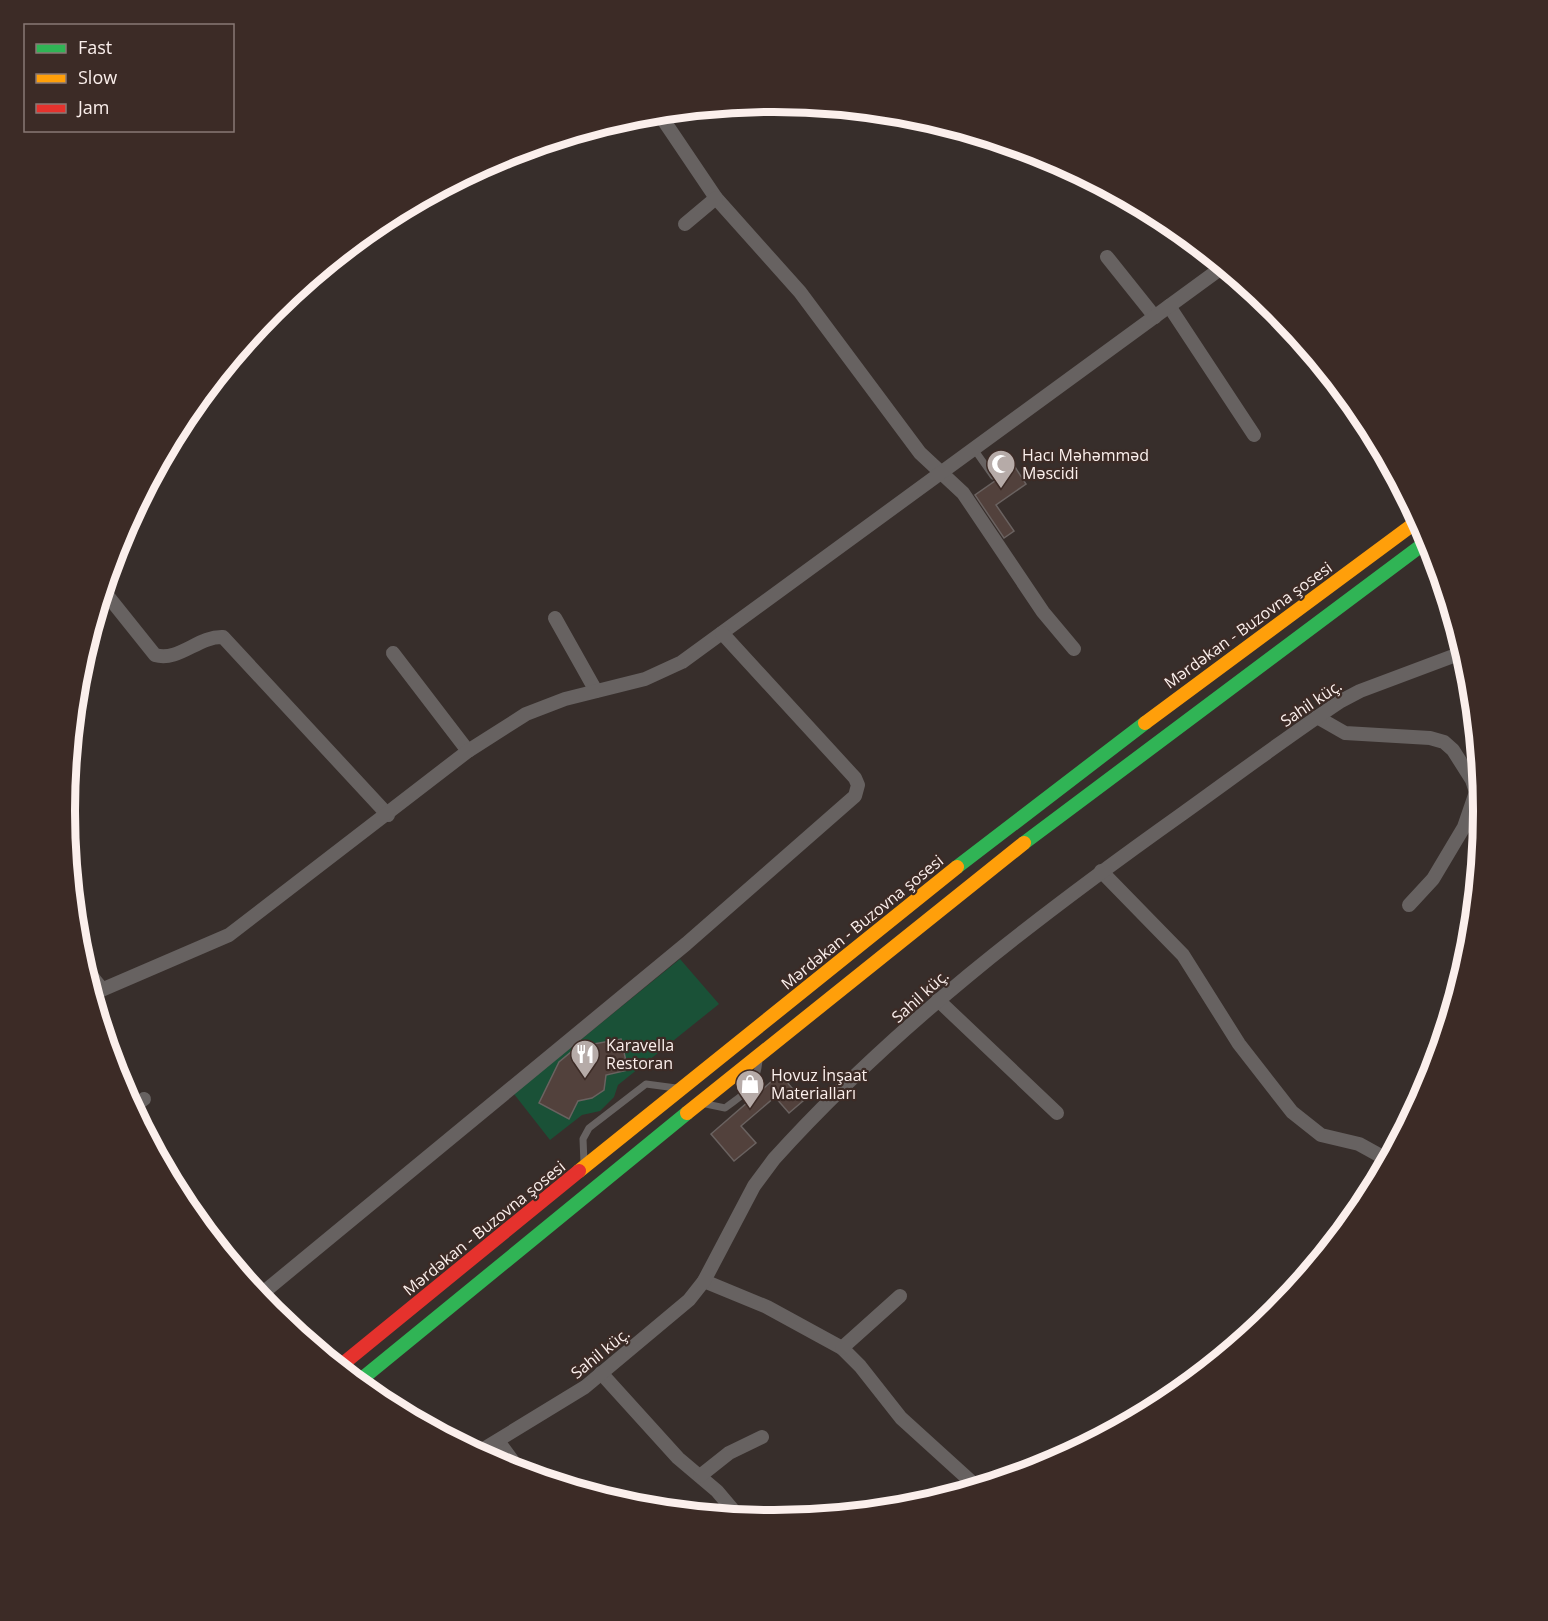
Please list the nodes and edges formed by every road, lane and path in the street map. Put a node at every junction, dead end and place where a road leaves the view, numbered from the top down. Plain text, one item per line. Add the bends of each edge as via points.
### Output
1 (664, 120) edge
2 (716, 198) junction
3 (685, 224) dead end
4 (1107, 257) dead end
5 (1218, 271) edge
6 (1169, 306) junction
7 (1155, 317) junction
8 (1254, 435) dead end
9 (974, 449) junction
10 (942, 472) junction
11 (993, 476) dead end
12 (1412, 525) edge
13 (1421, 546) edge
14 (109, 597) edge
15 (555, 618) dead end
16 (722, 633) junction
17 (1074, 649) dead end
18 (393, 653) dead end
19 (1455, 655) edge
20 (596, 691) junction
21 (1317, 717) junction
22 (468, 751) junction
23 (1472, 781) edge
24 (1473, 807) edge
25 (388, 815) junction
26 (1101, 872) junction
27 (1409, 905) dead end
28 (99, 991) edge
29 (938, 1000) junction
30 (760, 1054) junction
31 (681, 1089) junction
32 (144, 1099) dead end
33 (139, 1103) edge
34 (700, 1103) junction
35 (1057, 1113) dead end
36 (1381, 1156) edge
37 (585, 1168) junction
38 (704, 1281) junction
39 (266, 1290) edge
40 (900, 1296) dead end
41 (842, 1348) junction
42 (345, 1362) edge
43 (601, 1374) junction
44 (364, 1377) edge
45 (762, 1437) dead end
46 (498, 1441) junction
47 (487, 1447) edge
48 (510, 1457) edge
49 (700, 1476) junction
50 (970, 1481) edge
51 (732, 1508) edge

1 - 2 street
2 - 3 street
2 - 10 street via 800,292 913,444
4 - 7 street
5 - 6 street
6 - 7 street
6 - 8 street
7 - 9 street
9 - 10 street
9 - 11 lane
10 - 16 street
10 - 17 street via 963,493 1043,612
12 - 31 main road, Mərdəkan - Buzovna şosesi via 1161,709
13 - 30 main road via 1031,838
14 - 25 street via 155,655 164,658 202,640 223,637
15 - 20 street
16 - 20 street via 666,671
16 - 39 street via 855,778 855,796 686,944
18 - 22 street
19 - 21 street, Sahil küç. via 1360,691
20 - 22 street via 542,707
21 - 23 street via 1345,734 1444,742
21 - 26 street, Sahil küç.
22 - 25 street
24 - 27 street via 1433,879
25 - 28 street via 229,935
26 - 29 street, Sahil küç.
26 - 36 street via 1183,955 1239,1044 1292,1112 1322,1135 1359,1144
29 - 35 street
29 - 38 street, Sahil küç. via 768,1166
30 - 34 main road
30 - 34 lane via 753,1086 725,1108
31 - 37 main road, Mərdəkan - Buzovna şosesi
31 - 37 lane via 646,1084 589,1128 583,1139
32 - 33 street
34 - 44 main road
37 - 42 main road, Mərdəkan - Buzovna şosesi
38 - 41 street via 767,1307
38 - 43 street, Sahil küç. via 674,1315
40 - 41 street
41 - 50 street via 900,1418
43 - 46 street, Sahil küç. via 564,1402
43 - 49 street via 678,1458
45 - 49 street via 729,1453
46 - 47 street, Sahil küç.
46 - 48 street
49 - 51 street

